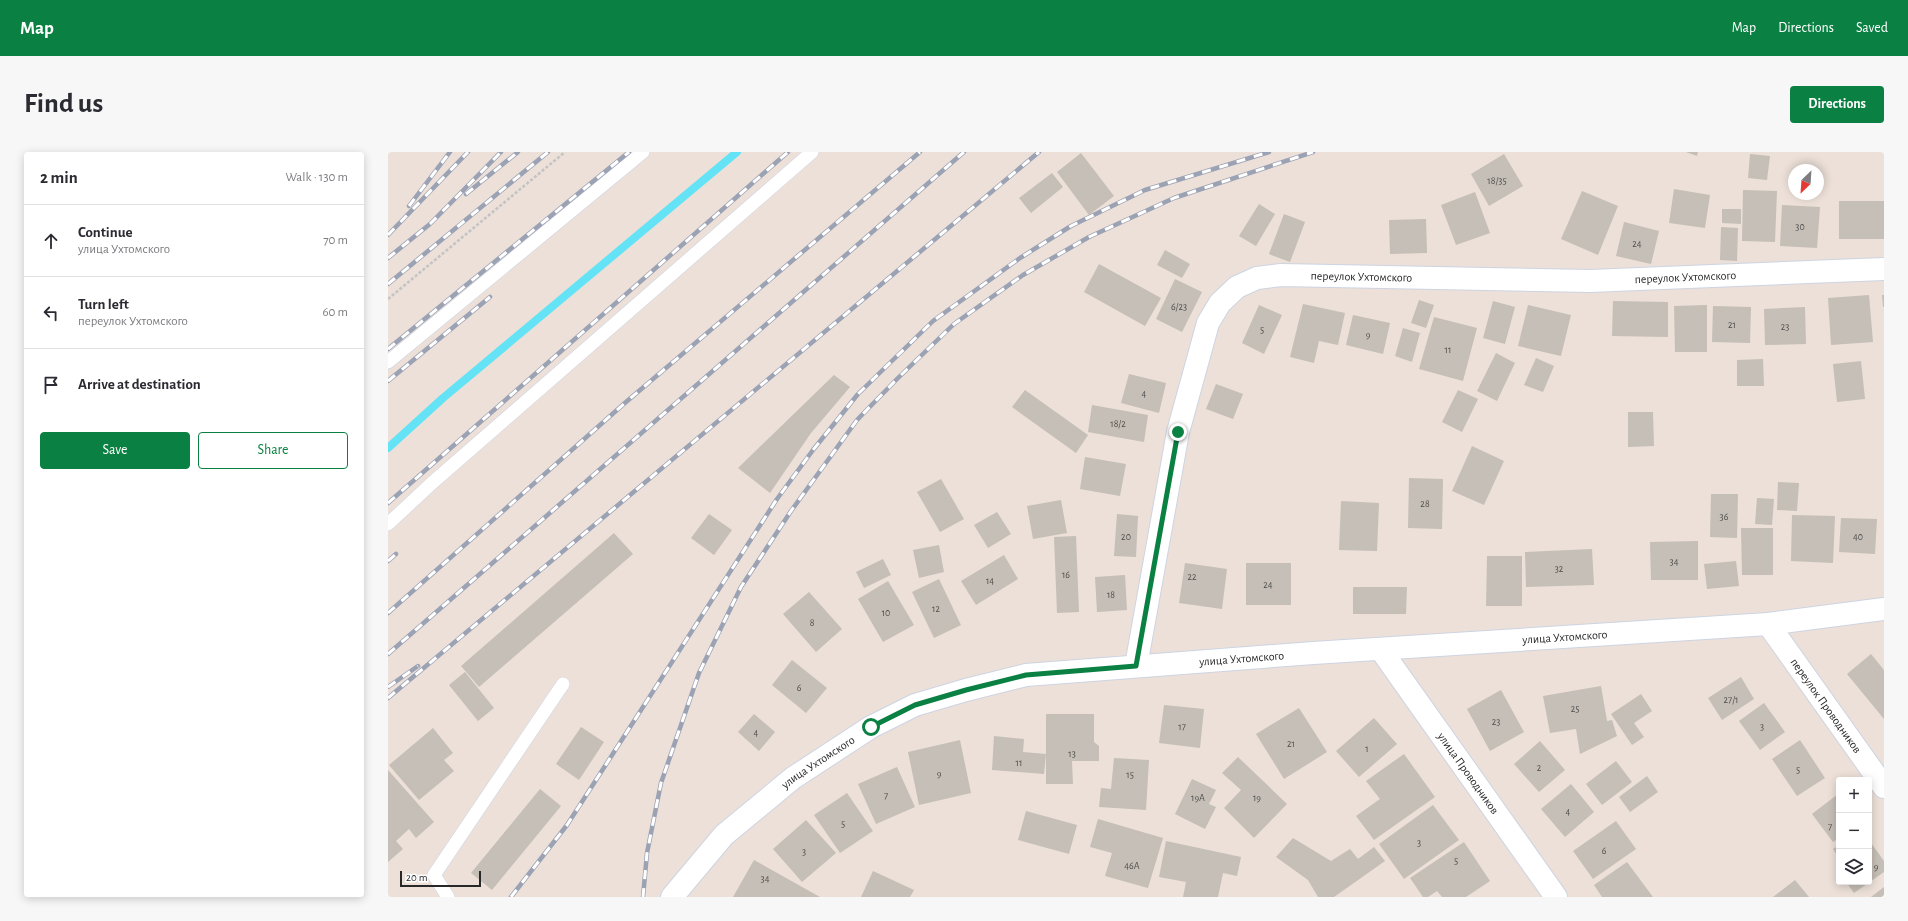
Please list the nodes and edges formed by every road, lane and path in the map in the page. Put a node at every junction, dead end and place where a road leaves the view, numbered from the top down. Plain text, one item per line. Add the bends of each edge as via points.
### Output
1 (565, 152) edge
2 (643, 152) edge
3 (812, 152) edge
4 (1884, 269) edge
5 (388, 299) edge
6 (388, 362) edge
7 (388, 524) edge
8 (1884, 609) edge
9 (1768, 624) junction
10 (1381, 650) junction
11 (1136, 666) junction
12 (563, 684) dead end
13 (1884, 787) edge
14 (448, 897) edge
15 (672, 897) edge
16 (1556, 897) edge

1 - 5 path
2 - 6 lane
3 - 7 lane
4 - 11 street, переулок Ухтомского via 1590,281 1281,274 1258,278 1237,287 1220,303 1208,323 1178,432
8 - 9 street, улица Ухтомского
9 - 10 street, улица Ухтомского
9 - 13 street, переулок Проводников
10 - 11 street, улица Ухтомского
10 - 16 street, улица Проводников
11 - 15 street, улица Ухтомского via 1026,675 909,708 871,727 793,778 724,835
12 - 14 lane via 434,875

